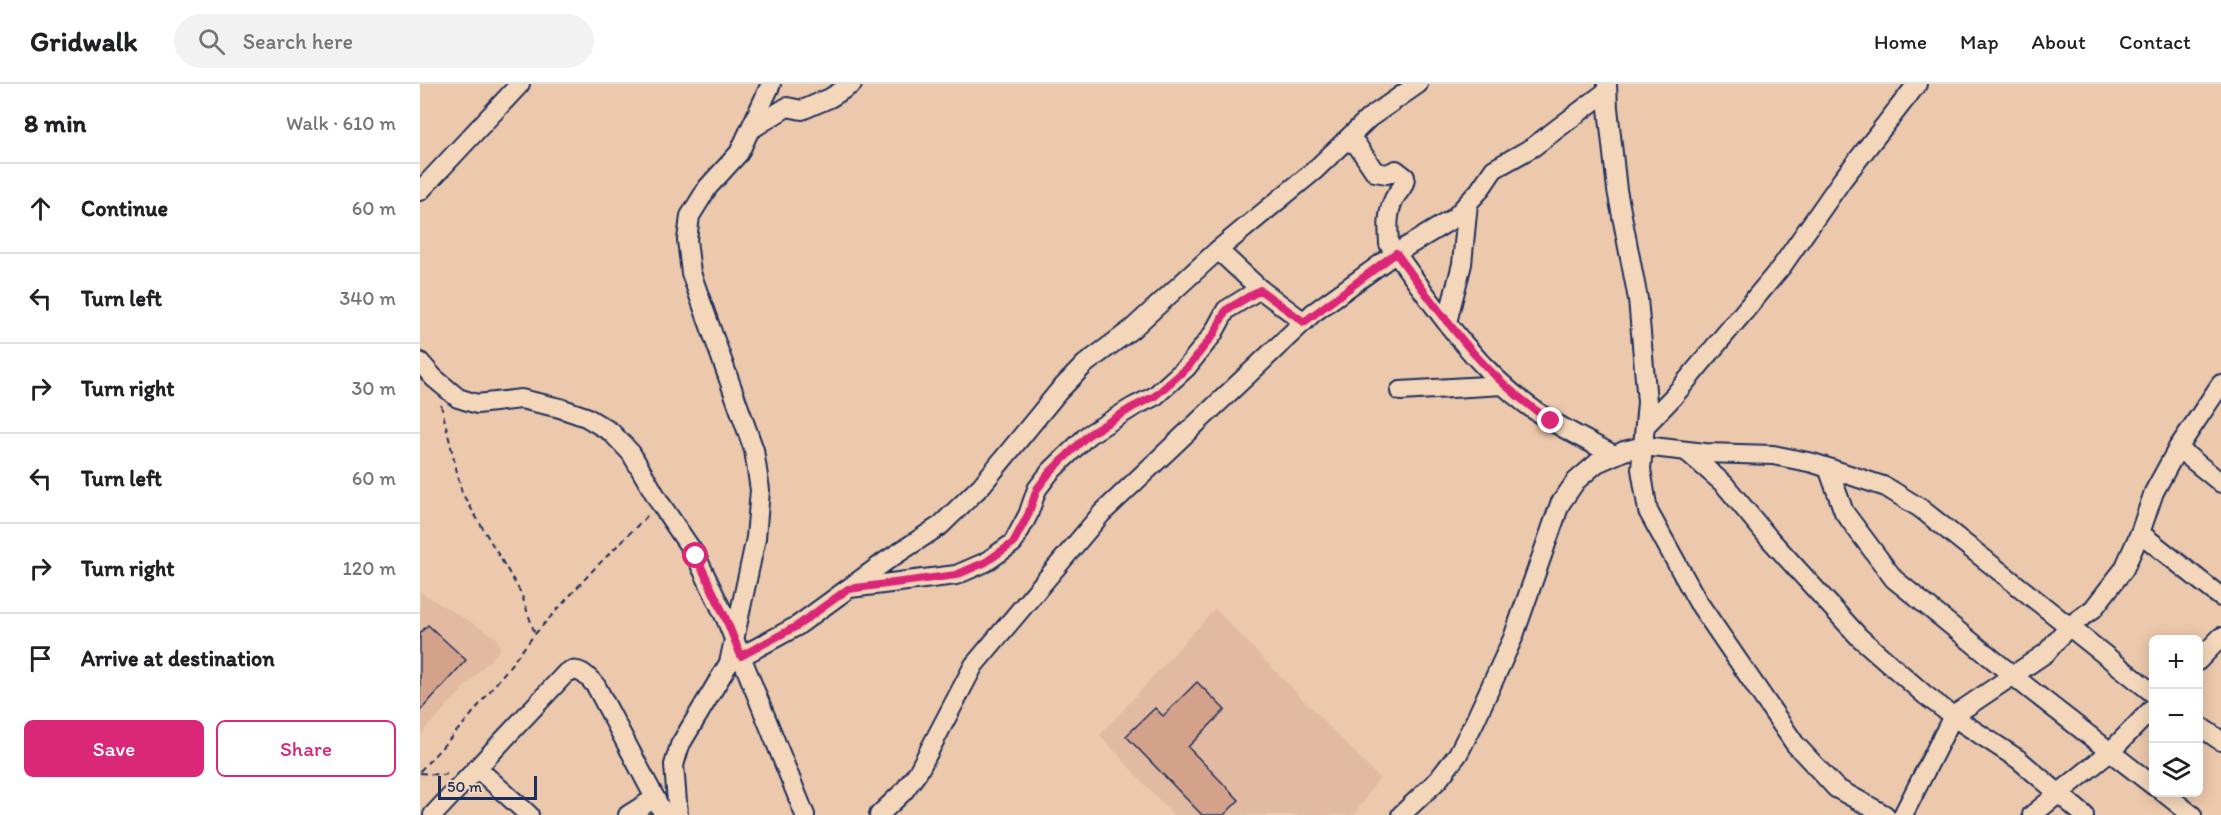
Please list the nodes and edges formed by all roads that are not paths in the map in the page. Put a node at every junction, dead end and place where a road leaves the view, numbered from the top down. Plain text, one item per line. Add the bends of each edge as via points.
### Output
1 (520, 84) edge
2 (771, 84) edge
3 (852, 84) edge
4 (1418, 84) edge
5 (1917, 84) edge
6 (1607, 87) edge
7 (750, 130) junction
8 (1345, 141) junction
9 (420, 191) edge
10 (1468, 203) junction
11 (1218, 250) junction
12 (1396, 253) junction
13 (1260, 290) junction
14 (1304, 322) junction
15 (1447, 322) junction
16 (420, 362) edge
17 (2221, 384) edge
18 (1503, 385) junction
19 (1400, 391) dead end
20 (1646, 424) junction
21 (1644, 446) junction
22 (2178, 448) junction
23 (1686, 451) junction
24 (1614, 455) junction
25 (1828, 468) junction
26 (2221, 483) edge
27 (2140, 533) junction
28 (848, 589) junction
29 (2221, 597) edge
30 (2068, 627) junction
31 (2218, 645) edge
32 (734, 653) junction
33 (2203, 658) edge
34 (2013, 676) junction
35 (2149, 690) edge
36 (2149, 712) edge
37 (1953, 716) junction
38 (2203, 728) edge
39 (2221, 741) edge
40 (2110, 752) junction
41 (477, 768) junction
42 (2149, 782) edge
43 (2060, 793) junction
44 (2169, 797) edge
45 (655, 798) junction
46 (433, 815) edge
47 (529, 815) edge
48 (628, 815) edge
49 (664, 815) edge
50 (678, 815) edge
51 (805, 815) edge
52 (879, 815) edge
53 (1401, 815) edge
54 (1885, 815) edge
55 (1903, 815) edge
56 (2032, 815) edge
57 (2084, 815) edge
58 (2192, 815) edge

1 - 9 street
2 - 7 street
3 - 7 street via 802,110 787,107
4 - 8 street via 1369,118
5 - 20 street via 1842,180 1782,266
6 - 10 street via 1533,147 1494,169
6 - 20 street via 1617,190 1638,298
7 - 32 street via 739,153 708,187 690,216 687,240 692,273 754,450 760,490 756,538
8 - 11 street
8 - 12 street via 1357,145 1375,172 1387,174 1396,170 1405,177 1405,184 1393,200 1387,226 1389,244
10 - 12 street via 1454,218
10 - 15 street via 1462,264
11 - 13 street
11 - 28 street via 1132,329 1085,364 981,486 941,525
12 - 14 street
12 - 15 street
13 - 14 street
13 - 28 street via 1226,310 1214,334 1187,368 1155,396 1088,435 1050,472 1037,489 1013,543 986,562 956,575
14 - 52 street via 1102,513 974,665 918,772
15 - 18 street
16 - 32 street via 458,398 477,404 521,399 586,417 611,432 696,556
17 - 22 street
18 - 19 street
18 - 24 street via 1551,421
20 - 21 street
21 - 23 street
21 - 24 street
21 - 54 street via 1641,469 1648,511 1698,602 1795,744 1836,788
22 - 26 street
22 - 27 street via 2154,492
23 - 25 street via 1773,455
23 - 37 street via 1724,484 1858,637
24 - 53 street via 1586,471 1560,504 1513,638 1474,723 1448,768
25 - 30 street via 1886,487 1920,508
25 - 34 street via 1844,512 1894,579
27 - 29 street
27 - 30 street via 2124,569 2093,609
28 - 32 street via 797,626
30 - 34 street via 2046,653
30 - 35 street
31 - 33 street
32 - 50 street via 680,745 674,765
32 - 51 street
34 - 37 street
34 - 40 street
36 - 40 street
37 - 43 street via 2019,759
37 - 55 street
38 - 39 street
40 - 42 street
40 - 43 street
41 - 45 street via 566,674 578,670 596,686
41 - 46 street
41 - 47 street
43 - 56 street
43 - 57 street
44 - 58 street
45 - 48 street
45 - 49 street

